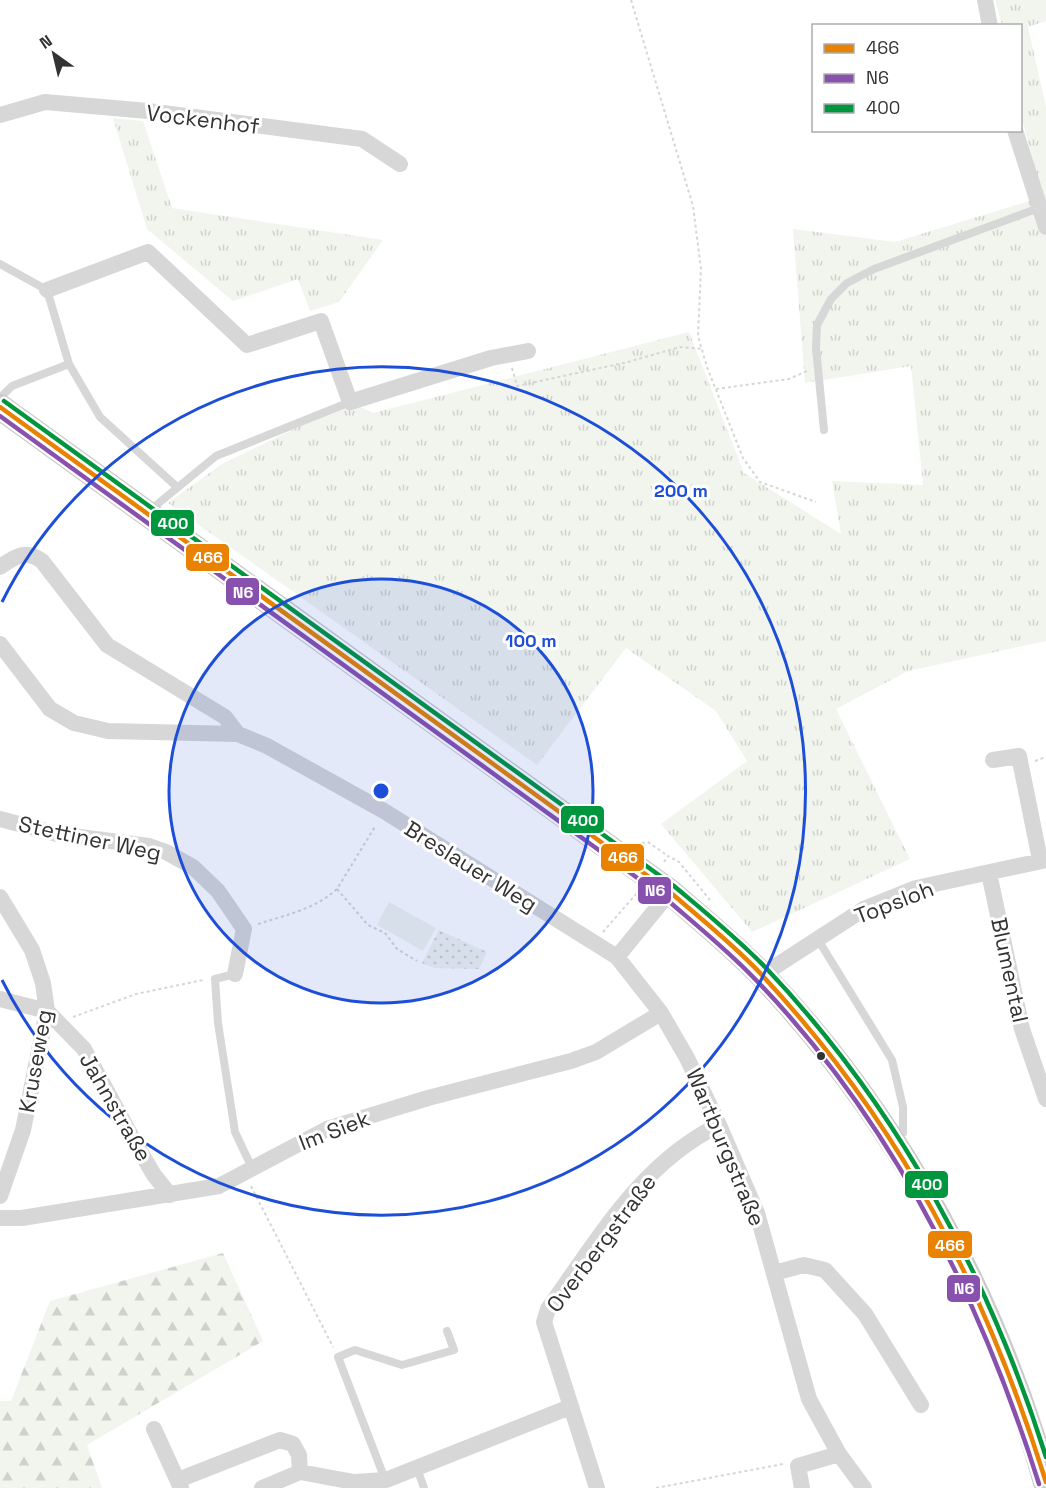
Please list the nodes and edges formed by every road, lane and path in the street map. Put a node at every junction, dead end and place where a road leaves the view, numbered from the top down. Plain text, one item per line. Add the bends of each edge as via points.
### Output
1 (631, 0) edge
2 (985, 0) edge
3 (990, 24) edge
4 (0, 115) edge
5 (1016, 132) edge
6 (400, 164) dead end
7 (1039, 208) junction
8 (1046, 226) edge
9 (0, 264) edge
10 (47, 290) junction
11 (702, 349) junction
12 (528, 351) dead end
13 (509, 355) junction
14 (69, 364) junction
15 (818, 366) junction
16 (716, 389) junction
17 (0, 398) edge
18 (350, 402) junction
19 (0, 407) edge
20 (824, 430) dead end
21 (177, 487) junction
22 (816, 502) dead end
23 (147, 513) junction
24 (0, 567) edge
25 (0, 644) edge
26 (238, 734) junction
27 (993, 760) dead end
28 (384, 811) junction
29 (0, 819) edge
30 (648, 843) dead end
31 (668, 856) junction
32 (1043, 860) edge
33 (664, 862) dead end
34 (989, 873) junction
35 (337, 889) junction
36 (670, 892) junction
37 (638, 893) dead end
38 (0, 897) edge
39 (711, 902) dead end
40 (244, 928) junction
41 (817, 938) junction
42 (594, 943) junction
43 (617, 957) junction
44 (417, 961) dead end
45 (235, 975) joint
46 (762, 975) junction
47 (214, 979) junction
48 (0, 999) edge
49 (661, 1013) junction
50 (53, 1016) junction
51 (1046, 1099) edge
52 (719, 1125) junction
53 (894, 1144) junction
54 (248, 1170) junction
55 (170, 1195) junction
56 (0, 1196) edge
57 (0, 1218) edge
58 (774, 1274) junction
59 (447, 1331) dead end
60 (338, 1357) junction
61 (921, 1405) dead end
62 (570, 1407) junction
63 (154, 1429) dead end
64 (839, 1454) junction
65 (798, 1466) junction
66 (417, 1468) junction
67 (300, 1472) junction
68 (1046, 1482) edge
69 (179, 1484) edge
70 (385, 1484) edge
71 (262, 1488) edge
72 (424, 1488) edge
73 (597, 1488) edge
74 (656, 1488) edge
75 (802, 1488) edge
76 (864, 1488) edge

1 - 11 path via 693,206 701,269 698,336
2 - 3 street
4 - 6 street, Vockenhof via 45,102 148,111 362,139
5 - 7 street
7 - 8 street
7 - 15 lane via 916,252 847,283 831,299 817,325
9 - 10 lane
10 - 14 lane
10 - 18 street via 148,252 247,345 321,321
11 - 13 path via 680,347 517,386
11 - 16 path
12 - 13 street
13 - 18 street
14 - 17 lane via 12,386
14 - 21 lane via 100,417
15 - 16 path via 789,379
15 - 20 lane
16 - 22 path via 743,458 760,482
18 - 21 lane via 216,456
19 - 23 main road
21 - 23 lane
23 - 36 main road
24 - 26 street via 18,555 31,554 42,561 107,645 225,717
25 - 26 street, Breslauer Weg via 50,709 74,723 108,731
26 - 28 street, Breslauer Weg
27 - 32 street, Topsloh via 1019,756
28 - 35 path
28 - 42 street, Breslauer Weg
29 - 40 street, Stettiner Weg via 57,834 149,846 166,852 193,867 218,891
30 - 31 path
31 - 33 path
31 - 39 path via 679,862
32 - 34 street, Topsloh
34 - 41 street, Topsloh via 916,888 864,909
34 - 51 street, Blumental via 1022,1029
35 - 40 path via 303,910
35 - 44 path via 368,925 385,933 397,949
36 - 43 street
36 - 46 main road
37 - 42 path
38 - 50 street, Kruseweg via 32,950
40 - 45 street
41 - 46 street, Topsloh
41 - 53 lane via 892,1060 903,1107 903,1133
42 - 43 street, Breslauer Weg
43 - 49 street, Wartburgstraße
45 - 47 lane
46 - 53 main road via 828,1051
47 - 50 path via 180,983
47 - 54 lane via 235,1132
48 - 50 street
49 - 52 street, Wartburgstraße
49 - 54 street, Im Siek via 596,1052 327,1129
50 - 55 street, Jahnstraße via 84,1049 138,1148
50 - 56 street, Kruseweg via 23,1130
52 - 58 street, Wartburgstraße via 758,1213
52 - 62 street, Overbergstraße via 692,1139 640,1183 548,1309 543,1322
53 - 68 main road via 951,1242 1002,1348
54 - 55 street, Im Siek via 219,1186
54 - 60 path via 271,1228
55 - 57 street, Im Siek
58 - 61 street via 804,1265 825,1269 865,1314
58 - 64 street, Wartburgstraße via 809,1399
59 - 60 lane via 454,1350 402,1365 355,1350
60 - 70 lane
62 - 66 street
62 - 73 street, Overbergstraße
63 - 69 street
64 - 65 street
64 - 76 street, Wartburgstraße
65 - 74 path via 780,1463
65 - 75 street
66 - 70 street
66 - 72 lane
67 - 69 street via 299,1455 293,1444 280,1440
67 - 70 street
67 - 71 street

